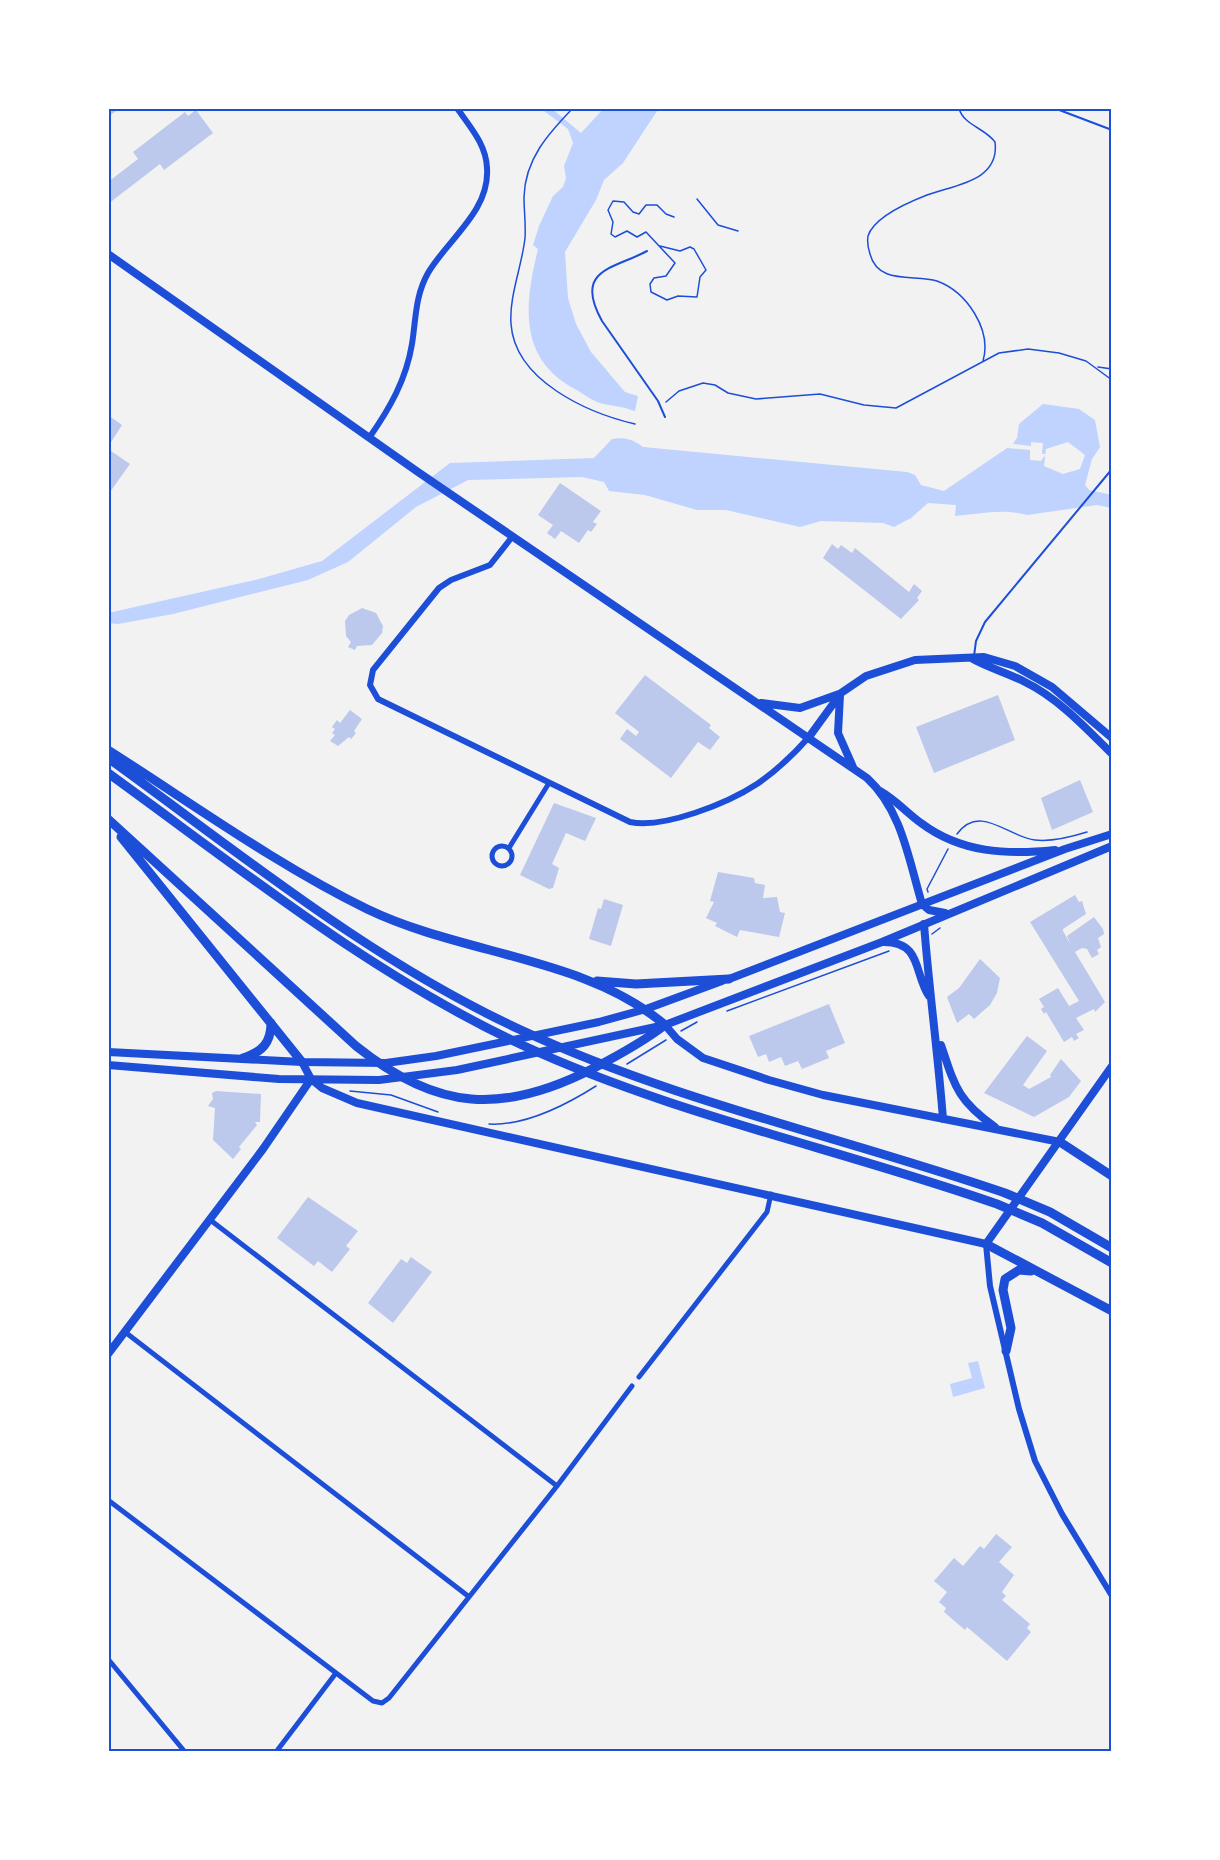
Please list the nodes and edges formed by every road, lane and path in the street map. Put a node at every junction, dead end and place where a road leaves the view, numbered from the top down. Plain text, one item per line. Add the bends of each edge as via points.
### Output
1 (457, 108) edge
2 (573, 108) edge
3 (959, 108) edge
4 (1054, 108) edge
5 (1112, 130) edge
6 (697, 199) dead end
7 (674, 217) dead end
8 (738, 231) dead end
9 (660, 246) junction
10 (647, 251) dead end
11 (108, 254) edge
12 (983, 362) junction
13 (1097, 367) junction
14 (1112, 369) edge
15 (1112, 380) edge
16 (662, 408) junction
17 (665, 417) dead end
18 (635, 424) dead end
19 (369, 438) junction
20 (1112, 469) edge
21 (512, 537) junction
22 (973, 659) junction
23 (841, 693) junction
24 (757, 703) junction
25 (809, 737) junction
26 (1112, 738) edge
27 (108, 750) edge
28 (1112, 754) edge
29 (108, 758) edge
30 (853, 768) junction
31 (108, 773) edge
32 (549, 783) junction
33 (880, 791) junction
34 (108, 820) edge
35 (1081, 834) dead end
36 (1112, 834) edge
37 (954, 839) dead end
38 (1112, 846) edge
39 (950, 847) dead end
40 (509, 848) dead end
41 (1065, 849) junction
42 (927, 889) dead end
43 (922, 904) junction
44 (952, 913) junction
45 (924, 924) junction
46 (941, 927) dead end
47 (925, 936) junction
48 (882, 942) junction
49 (902, 946) junction
50 (729, 979) junction
51 (591, 980) junction
52 (930, 998) junction
53 (646, 1009) junction
54 (718, 1014) dead end
55 (697, 1022) dead end
56 (271, 1023) junction
57 (665, 1025) junction
58 (937, 1034) junction
59 (674, 1035) junction
60 (513, 1040) junction
61 (648, 1049) dead end
62 (108, 1052) edge
63 (243, 1058) junction
64 (302, 1062) junction
65 (108, 1065) edge
66 (1112, 1066) edge
67 (311, 1079) junction
68 (943, 1119) junction
69 (999, 1129) junction
70 (1060, 1142) junction
71 (1112, 1176) edge
72 (771, 1194) junction
73 (209, 1219) junction
74 (986, 1244) junction
75 (1112, 1248) edge
76 (1112, 1263) edge
77 (1038, 1272) junction
78 (1112, 1311) edge
79 (124, 1332) junction
80 (1006, 1352) junction
81 (108, 1354) edge
82 (639, 1377) dead end
83 (632, 1386) dead end
84 (556, 1486) junction
85 (108, 1501) edge
86 (468, 1596) junction
87 (1112, 1596) edge
88 (108, 1659) edge
89 (336, 1674) junction
90 (185, 1752) edge
91 (276, 1752) edge

1 - 19 street via 481,143 487,169 483,200 428,273 417,300 403,380 391,407
2 - 18 path via 548,134 529,164 524,196 525,239 510,322 530,367 547,383 590,408
3 - 12 path via 963,119 995,142 993,160 974,180 927,195 881,219 867,244 875,263 889,275 939,282 966,302 985,334
4 - 5 lane
6 - 8 path via 718,225
7 - 9 path via 657,205 646,205 639,214 624,202 611,204 611,234 615,237 627,231 637,237 646,232
9 - 9 path via 675,265 666,276 654,278 651,292 667,300 697,297 700,277 706,270 694,249 680,251
10 - 16 lane via 599,273 593,297 602,321
11 - 19 main road
12 - 13 path via 999,353 1028,349 1071,356
12 - 16 path via 896,408 820,394 756,399 703,383 679,391
13 - 14 path
13 - 15 path
16 - 17 lane
19 - 21 main road
20 - 22 lane via 985,622
21 - 24 main road
21 - 32 street via 490,565 439,588 373,670 370,685 385,704
22 - 23 main road via 915,660 866,676
22 - 26 main road via 1003,661 1032,675 1071,701
22 - 28 main road via 1027,682 1086,728
23 - 24 main road via 800,708
23 - 25 main road
23 - 30 main road via 838,733
24 - 25 main road
25 - 30 main road
25 - 32 street via 795,753 746,791 657,824 630,822
27 - 51 highway via 302,873 368,909 435,936
29 - 75 highway via 347,930 426,981 488,1014 569,1052 645,1079 990,1188 1050,1212
30 - 33 main road
31 - 60 highway via 338,940 463,1016
32 - 40 street
33 - 41 main road via 942,836 979,849 1020,853
33 - 43 main road via 900,830
34 - 56 highway
34 - 57 highway via 341,1032 392,1073 432,1092 481,1100 535,1094 642,1043
35 - 37 path via 1031,840 982,820 965,825
36 - 41 main road
38 - 44 main road
39 - 42 path
41 - 43 main road
43 - 44 main road via 937,913
43 - 50 main road
44 - 45 main road
45 - 47 main road
45 - 48 main road
46 - 47 path
47 - 52 main road
48 - 49 main road
48 - 57 main road
49 - 52 main road via 920,969 923,988
49 - 54 path
50 - 51 highway via 636,984
50 - 53 main road
51 - 53 highway
52 - 58 main road
53 - 57 highway
53 - 60 main road
55 - 59 path
56 - 63 highway via 270,1038 263,1049
56 - 64 highway
57 - 59 main road
57 - 67 main road via 446,1072 379,1080
58 - 68 main road
58 - 69 main road via 959,1095
59 - 61 path
59 - 68 main road via 691,1050 721,1065 823,1095
60 - 64 main road via 386,1063
60 - 76 highway via 630,1088 982,1198 1042,1223
62 - 63 main road
63 - 64 main road
64 - 67 main road
65 - 67 main road
66 - 70 main road
67 - 72 main road via 357,1103
67 - 73 main road
68 - 69 main road
69 - 70 main road
70 - 71 highway
70 - 74 main road
72 - 74 main road
72 - 82 street via 767,1212
73 - 79 main road
73 - 84 street
74 - 77 highway
74 - 80 street via 990,1286
77 - 78 highway
77 - 80 highway via 1019,1270 1005,1279 1003,1290 1011,1328
79 - 81 main road
79 - 86 street
80 - 87 street via 1021,1419 1043,1479
83 - 84 street
84 - 86 street
85 - 89 street
86 - 89 street via 386,1701 373,1701
88 - 90 street
89 - 91 street

